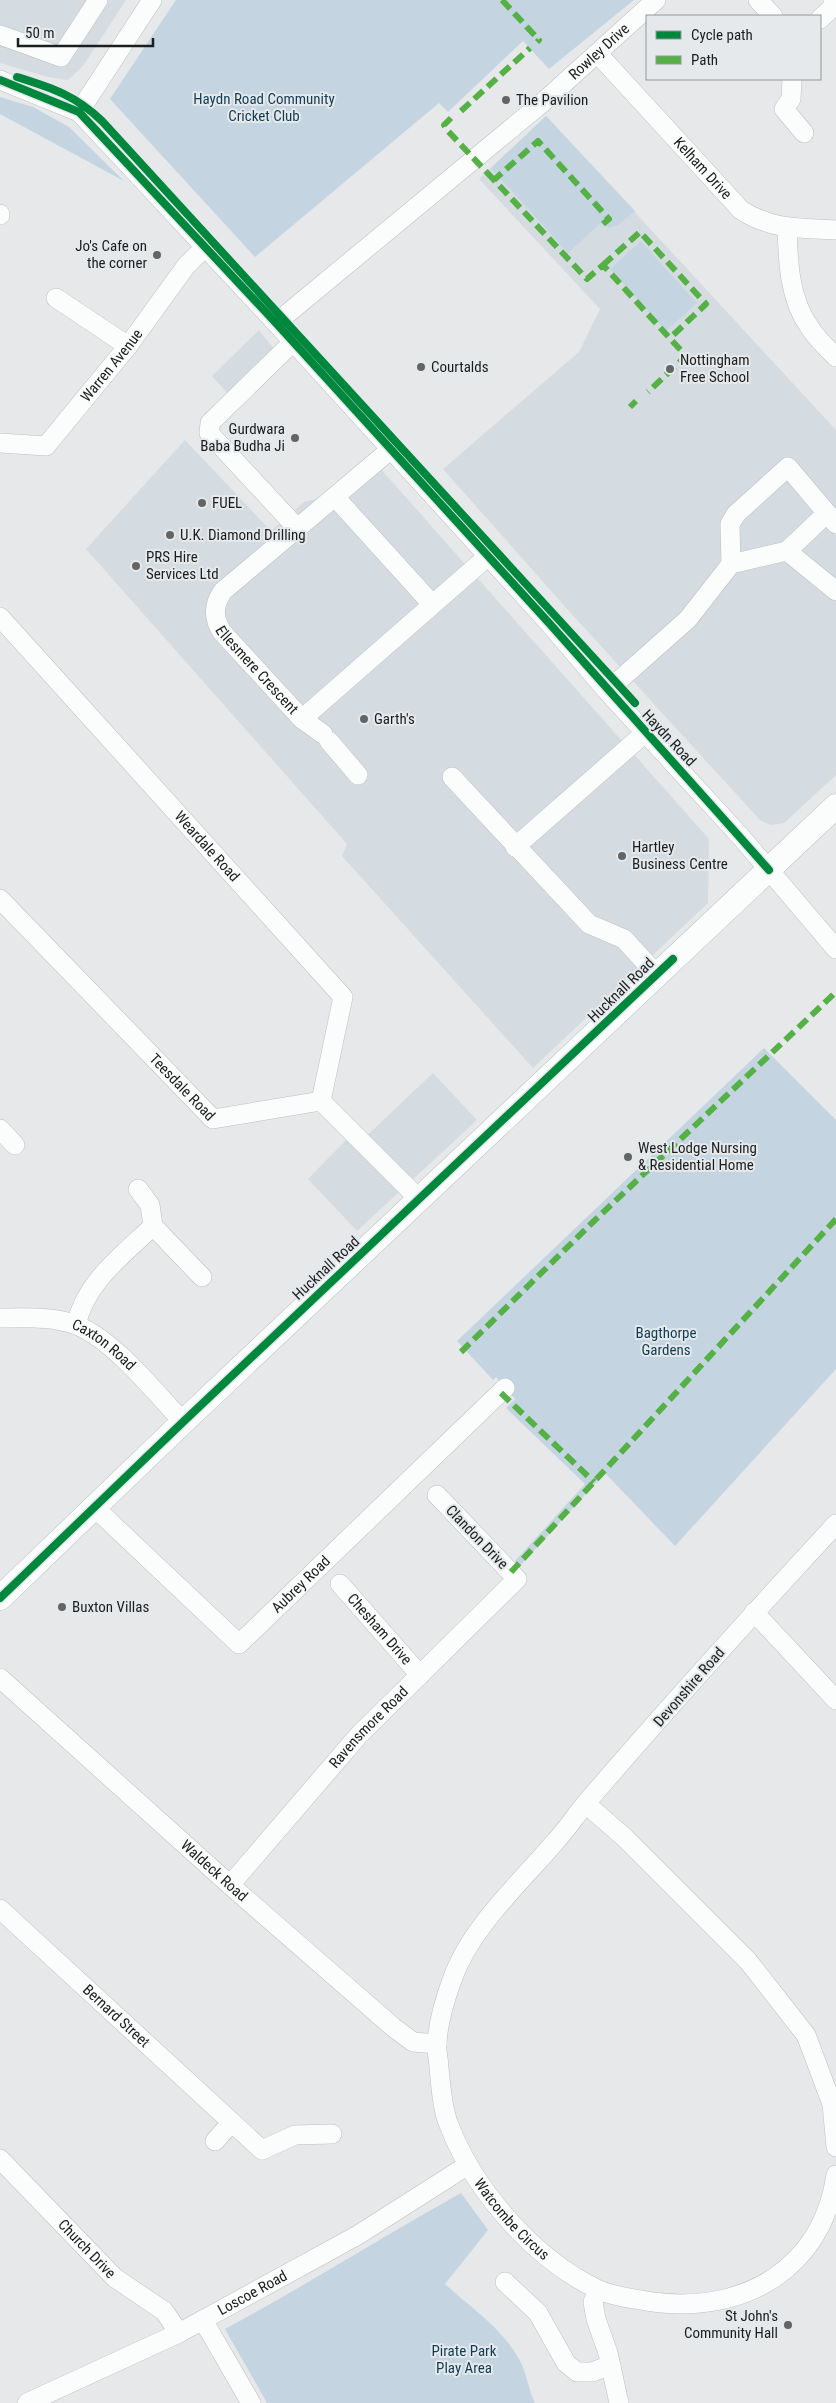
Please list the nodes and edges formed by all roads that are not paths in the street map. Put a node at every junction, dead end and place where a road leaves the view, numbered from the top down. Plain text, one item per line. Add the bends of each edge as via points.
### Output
1 (98, 0) edge
2 (152, 0) edge
3 (656, 0) edge
4 (758, 0) edge
5 (834, 0) edge
6 (772, 15) edge
7 (821, 18) edge
8 (0, 35) edge
9 (598, 54) junction
10 (0, 80) edge
11 (792, 80) edge
12 (78, 112) junction
13 (804, 133) dead end
14 (788, 227) junction
15 (836, 230) edge
16 (204, 248) junction
17 (56, 298) dead end
18 (276, 323) junction
19 (293, 342) junction
20 (128, 346) junction
21 (836, 358) edge
22 (0, 443) edge
23 (390, 450) junction
24 (335, 497) junction
25 (831, 518) edge
26 (298, 529) junction
27 (787, 550) junction
28 (488, 557) junction
29 (731, 564) junction
30 (836, 591) edge
31 (432, 604) junction
32 (0, 616) edge
33 (607, 691) junction
34 (302, 719) junction
35 (645, 733) junction
36 (358, 775) dead end
37 (452, 777) dead end
38 (836, 806) edge
39 (515, 847) junction
40 (769, 870) junction
41 (0, 899) edge
42 (836, 949) edge
43 (657, 975) junction
44 (321, 1101) junction
45 (0, 1129) edge
46 (15, 1145) dead end
47 (138, 1190) dead end
48 (420, 1200) junction
49 (153, 1226) junction
50 (202, 1277) dead end
51 (0, 1318) edge
52 (76, 1325) junction
53 (506, 1388) dead end
54 (183, 1422) junction
55 (437, 1495) dead end
56 (95, 1508) junction
57 (836, 1524) edge
58 (517, 1579) joint
59 (340, 1584) dead end
60 (0, 1598) edge
61 (754, 1612) junction
62 (420, 1675) junction
63 (0, 1678) edge
64 (836, 1700) edge
65 (586, 1804) junction
66 (545, 1853) joint
67 (230, 1885) junction
68 (0, 1908) edge
69 (437, 2044) junction
70 (834, 2103) edge
71 (231, 2124) junction
72 (332, 2134) dead end
73 (215, 2141) dead end
74 (836, 2147) edge
75 (0, 2158) edge
76 (468, 2164) junction
77 (836, 2175) edge
78 (828, 2228) edge
79 (505, 2282) dead end
80 (598, 2290) junction
81 (202, 2320) junction
82 (179, 2333) junction
83 (610, 2365) junction
84 (28, 2403) edge
85 (251, 2403) edge
86 (619, 2403) edge

1 - 8 street via 61,57
2 - 12 street
3 - 9 street, Rowley Drive
4 - 6 street
5 - 7 street via 833,7
9 - 14 street, Kelham Drive via 741,210 758,221
9 - 18 street, Rowley Drive
10 - 12 street, Haydn Road
11 - 13 street via 790,99 784,109
12 - 16 street, Haydn Road
14 - 15 street, Kelham Drive
14 - 21 street via 788,264 793,289 810,328
16 - 18 street, Haydn Road
16 - 20 street, Warren Avenue via 186,266
17 - 20 street
18 - 19 street, Haydn Road
19 - 23 street, Haydn Road
19 - 26 street via 210,423 209,433
20 - 22 street, Warren Avenue via 46,446
23 - 24 street, Ellesmere Crescent
23 - 28 street, Haydn Road
24 - 26 street, Ellesmere Crescent
24 - 31 street
25 - 27 street
25 - 29 street via 788,467 736,514 730,524
26 - 34 street, Ellesmere Crescent via 223,591 215,612 222,632
27 - 29 street
27 - 30 street
28 - 31 street, Ellesmere Crescent
28 - 33 street, Haydn Road
29 - 33 street via 688,619
31 - 34 street, Ellesmere Crescent
32 - 44 street, Weardale Road via 343,997
33 - 35 street, Haydn Road
34 - 36 street via 326,737
35 - 39 street
35 - 40 street, Haydn Road
37 - 39 street
38 - 40 main road, Hucknall Road
39 - 43 street via 589,924 624,939
40 - 42 street, Haydn Road
40 - 43 main road, Hucknall Road
41 - 44 street, Teesdale Road via 213,1119
43 - 48 main road, Hucknall Road
44 - 48 street
45 - 46 street
47 - 49 street via 150,1205
48 - 54 main road, Hucknall Road
49 - 50 street
49 - 52 street via 95,1282 78,1313
51 - 52 street, Caxton Road via 28,1318
52 - 54 street, Caxton Road via 104,1341
53 - 56 street, Aubrey Road via 239,1644
54 - 56 main road, Hucknall Road
55 - 58 street, Clandon Drive
56 - 60 main road, Hucknall Road
57 - 61 street, Devonshire Road
58 - 62 street, Ravensmore Road
59 - 62 street, Chesham Drive
61 - 64 street
61 - 65 street, Devonshire Road
62 - 67 street, Ravensmore Road via 358,1736
63 - 67 street, Waldeck Road
65 - 66 street, Devonshire Road
65 - 70 street via 619,1832 724,1938 779,1999 806,2034
66 - 69 street, Watcombe Circus via 497,1908 468,1949 453,1978
67 - 69 street, Waldeck Road via 393,2027 413,2042
68 - 71 street, Bernard Street
69 - 76 street, Watcombe Circus via 448,2124
70 - 74 street
71 - 72 street, Bernard Street via 262,2150 295,2135
71 - 73 street
75 - 82 street, Church Drive via 115,2278 164,2311
76 - 80 street, Watcombe Circus via 507,2219 551,2260
76 - 81 street, Loscoe Road via 358,2235
77 - 78 street, Watcombe Circus
78 - 80 street, Watcombe Circus via 766,2285 739,2297 712,2303 673,2305
79 - 83 street via 542,2311 566,2363 578,2372 592,2372
80 - 83 street via 593,2302
81 - 82 street, Loscoe Road
81 - 85 street
82 - 84 street, Loscoe Road
83 - 86 street

